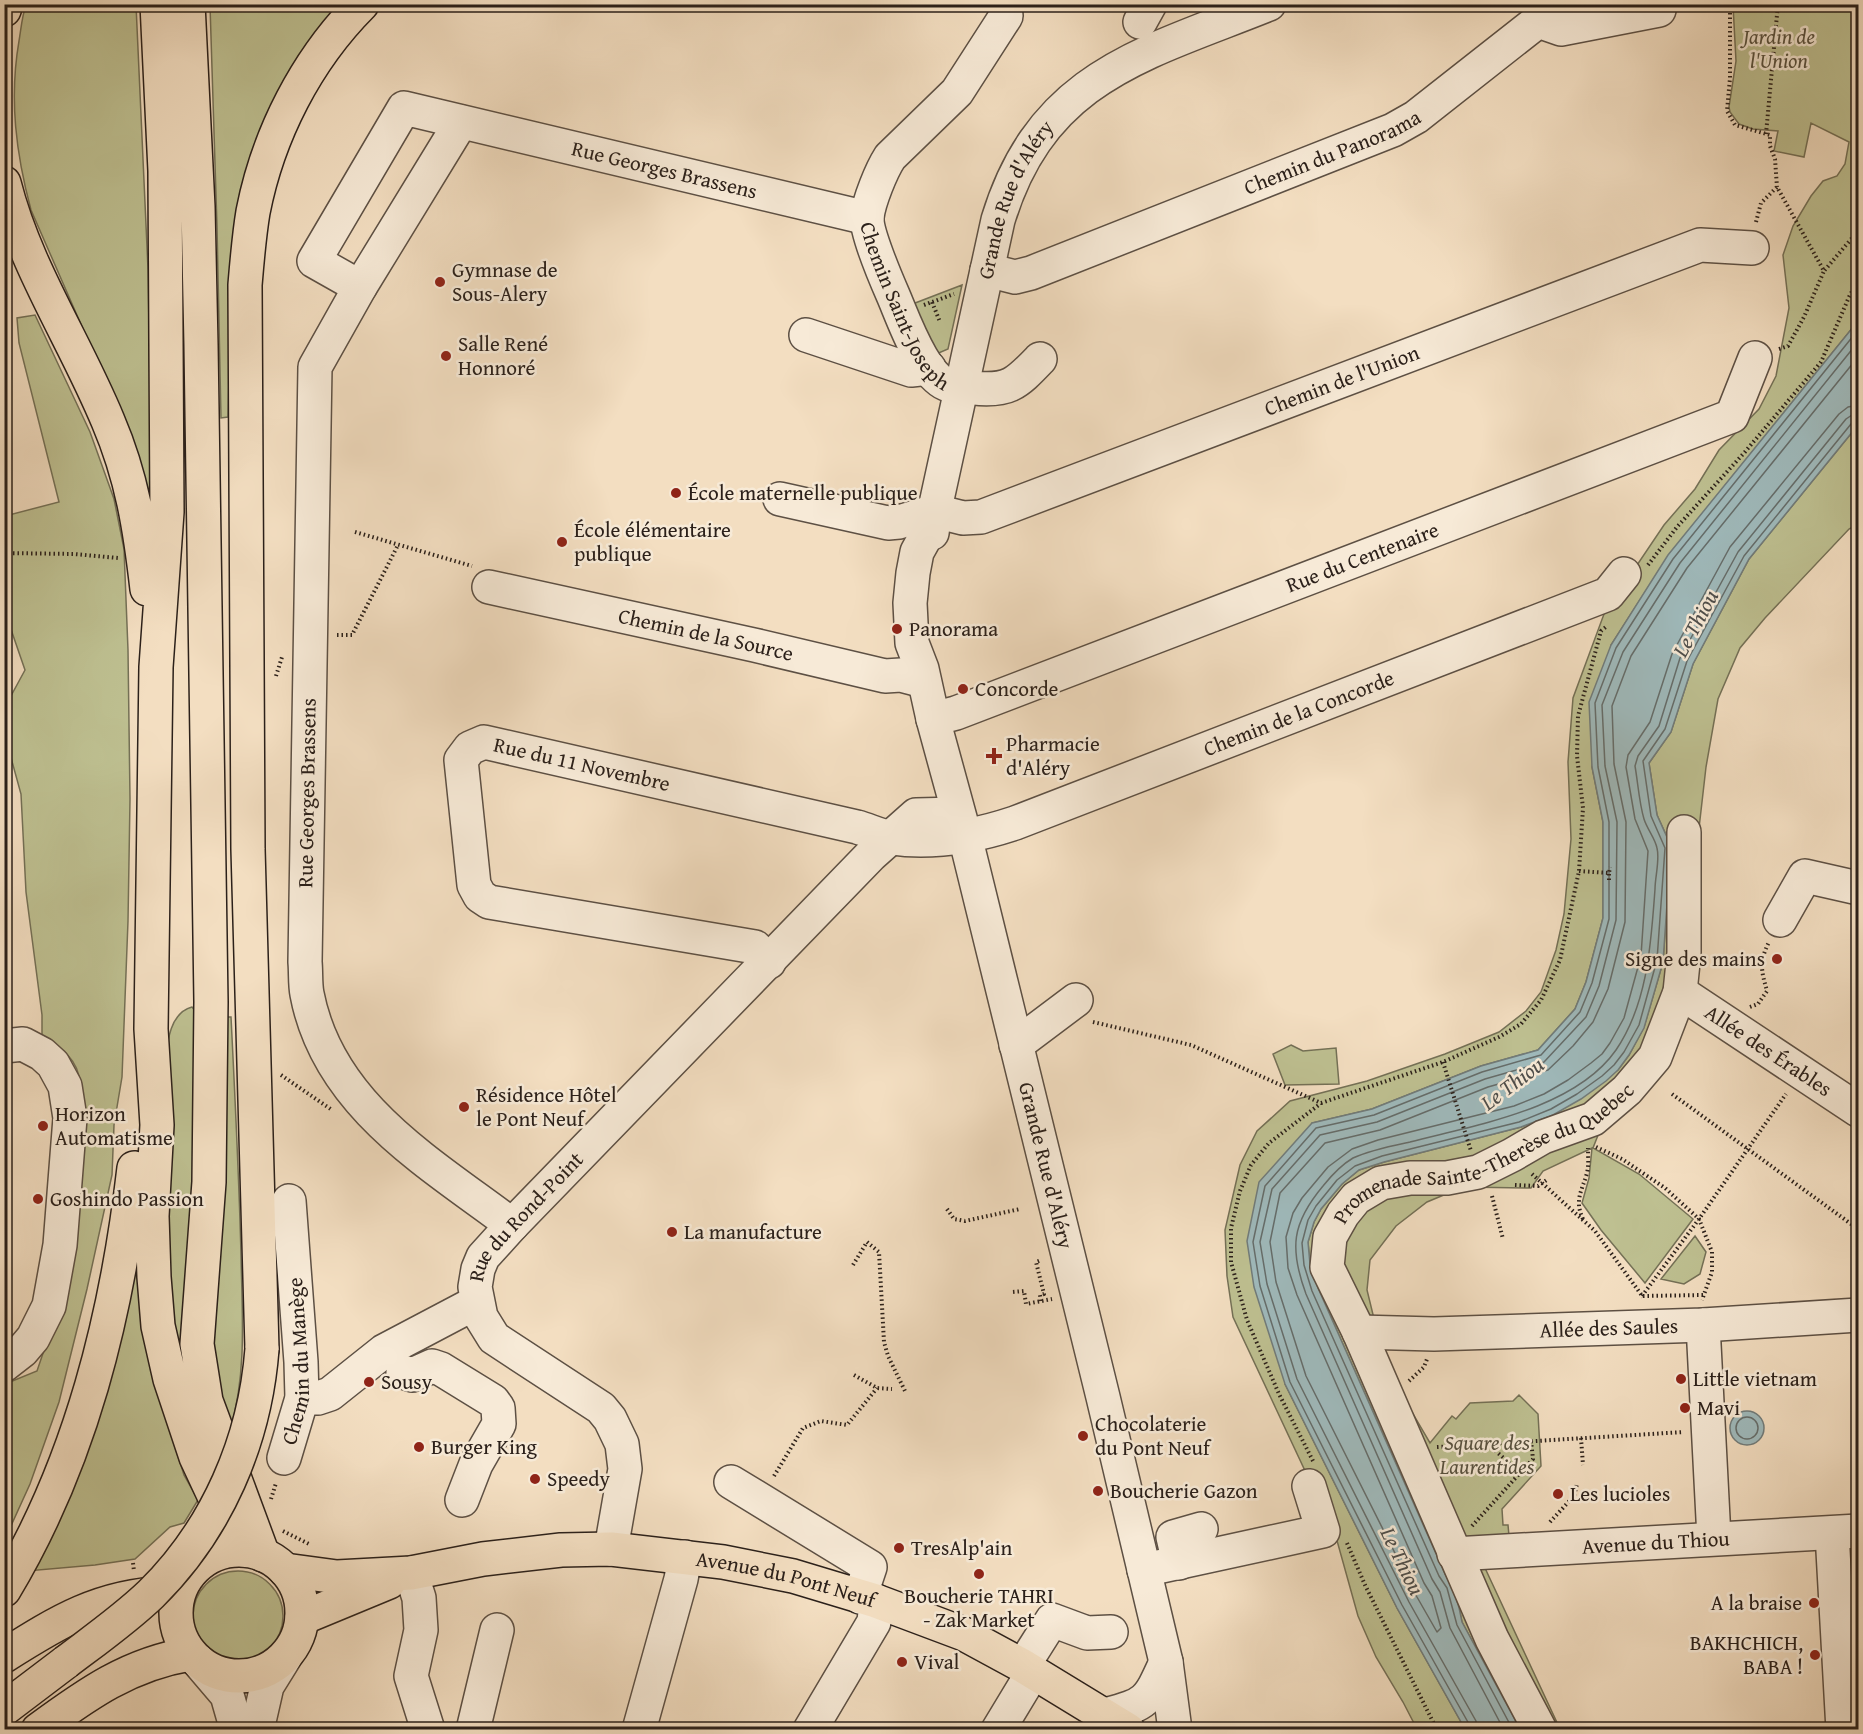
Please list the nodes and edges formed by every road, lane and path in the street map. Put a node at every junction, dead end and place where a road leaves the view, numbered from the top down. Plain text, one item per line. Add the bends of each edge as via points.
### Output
1 (6, 4) edge
2 (157, 4) edge
3 (188, 4) edge
4 (362, 4) edge
5 (1005, 4) edge
6 (1269, 4) edge
7 (1730, 4) edge
8 (1778, 4) edge
9 (4, 10) edge
10 (1659, 10) dead end
11 (461, 122) junction
12 (1766, 134) junction
13 (4, 183) edge
14 (1777, 187) junction
15 (867, 218) junction
16 (1858, 231) edge
17 (1752, 248) joint
18 (1824, 271) junction
19 (986, 276) junction
20 (1858, 280) edge
21 (360, 287) junction
22 (932, 302) junction
23 (901, 314) junction
24 (940, 322) dead end
25 (246, 323) junction
26 (806, 335) dead end
27 (1755, 358) joint
28 (1040, 359) dead end
29 (929, 368) junction
30 (962, 387) junction
31 (780, 499) dead end
32 (933, 518) junction
33 (355, 532) dead end
34 (398, 545) junction
35 (4, 553) edge
36 (121, 568) dead end
37 (1635, 571) joint
38 (489, 587) joint
39 (1608, 625) dead end
40 (309, 635) junction
41 (156, 667) junction
42 (923, 675) junction
43 (933, 719) junction
44 (948, 775) junction
45 (916, 814) junction
46 (962, 825) junction
47 (1684, 832) dead end
48 (891, 838) junction
49 (1610, 867) dead end
50 (1579, 871) junction
51 (1610, 873) junction
52 (1609, 880) dead end
53 (1858, 888) edge
54 (1780, 920) joint
55 (769, 962) junction
56 (1680, 992) junction
57 (212, 1002) junction
58 (1067, 1007) joint
59 (1726, 1021) junction
60 (151, 1029) junction
61 (1016, 1045) junction
62 (4, 1046) edge
63 (1443, 1062) junction
64 (1801, 1072) junction
65 (279, 1073) dead end
66 (1672, 1094) dead end
67 (1321, 1103) junction
68 (1858, 1110) edge
69 (334, 1111) dead end
70 (1748, 1149) junction
71 (1471, 1151) dead end
72 (1511, 1170) junction
73 (1548, 1179) dead end
74 (1543, 1184) junction
75 (1491, 1190) dead end
76 (289, 1201) dead end
77 (947, 1209) dead end
78 (1020, 1209) dead end
79 (1699, 1219) junction
80 (1585, 1222) junction
81 (512, 1225) junction
82 (1858, 1229) edge
83 (1503, 1239) dead end
84 (853, 1265) dead end
85 (1013, 1292) dead end
86 (1050, 1300) dead end
87 (477, 1302) junction
88 (1703, 1310) junction
89 (1644, 1311) junction
90 (1858, 1315) edge
91 (1359, 1332) junction
92 (1434, 1334) junction
93 (4, 1365) edge
94 (403, 1372) dead end
95 (854, 1375) dead end
96 (877, 1388) junction
97 (892, 1389) dead end
98 (905, 1391) dead end
99 (1385, 1391) junction
100 (302, 1398) junction
101 (1682, 1432) dead end
102 (1581, 1438) junction
103 (1531, 1441) junction
104 (1487, 1443) junction
105 (1441, 1447) dead end
106 (284, 1458) joint
107 (1583, 1466) dead end
108 (1520, 1473) junction
109 (1312, 1476) joint
110 (731, 1482) dead end
111 (1577, 1484) dead end
112 (760, 1499) junction
113 (462, 1500) dead end
114 (268, 1508) dead end
115 (1201, 1529) dead end
116 (1845, 1532) edge
117 (1346, 1538) dead end
118 (1714, 1538) junction
119 (1459, 1544) junction
120 (1552, 1548) junction
121 (611, 1549) junction
122 (225, 1551) junction
123 (685, 1557) junction
124 (274, 1562) junction
125 (1179, 1563) junction
126 (1144, 1570) junction
127 (411, 1573) junction
128 (4, 1590) edge
129 (180, 1591) junction
130 (868, 1599) junction
131 (302, 1618) junction
132 (497, 1630) dead end
133 (1111, 1632) dead end
134 (4, 1656) edge
135 (194, 1657) junction
136 (285, 1657) junction
137 (1166, 1662) junction
138 (1028, 1669) junction
139 (4, 1709) edge
140 (1117, 1722) edge
141 (38, 1730) edge
142 (237, 1730) edge
143 (257, 1730) edge
144 (428, 1730) edge
145 (473, 1730) edge
146 (639, 1730) edge
147 (810, 1730) edge
148 (998, 1730) edge
149 (1175, 1730) edge
150 (1437, 1730) edge
151 (1540, 1730) edge
152 (1843, 1730) edge

1 - 9 main road
2 - 41 main road via 165,171 167,512
3 - 57 main road via 198,207
4 - 25 main road via 317,59 290,104 269,153 253,212 245,285
5 - 15 street, Chemin Saint-Joseph via 1006,16 957,92 890,157
6 - 19 street, Grande Rue d'Aléry via 1142,54 1077,95 1041,133 1012,180 998,220
7 - 12 path via 1727,111 1735,125
8 - 12 path
10 - 19 street, Chemin du Panorama via 1562,29 1538,21 1416,117 1393,130 1023,276
11 - 15 street, Rue Georges Brassens
11 - 21 street, Rue Georges Brassens
11 - 21 street, Rue Georges Brassens via 404,108 314,261
12 - 14 path via 1770,135 1775,159
13 - 41 main road via 36,269 108,420 125,466 140,525
14 - 17 path via 1761,203
14 - 18 path
15 - 23 street, Chemin Saint-Joseph via 882,272
16 - 18 path
17 - 32 street, Chemin de l'Union via 1700,245 981,517
18 - 27 path via 1788,346
19 - 22 path
19 - 30 street, Grande Rue d'Aléry
20 - 37 path via 1821,362 1707,495
21 - 40 street, Rue Georges Brassens via 315,368
22 - 23 path
22 - 24 path
23 - 29 street, Chemin Saint-Joseph
25 - 57 main road
25 - 139 main road, bridge via 248,849 260,1375 251,1422 235,1470 189,1551 120,1622
26 - 29 street via 911,370
27 - 43 street, Rue du Centenaire via 1732,416
28 - 30 street, Chemin Saint-Joseph via 1019,381 1003,388
29 - 30 street, Chemin Saint-Joseph via 946,384
30 - 32 street, Grande Rue d'Aléry
31 - 32 street via 888,523
32 - 42 street, Grande Rue d'Aléry
33 - 34 path
34 - 38 path via 472,566
34 - 40 path via 352,635
35 - 36 path via 120,558
37 - 46 street, Chemin de la Concorde via 1608,594 1016,823
38 - 42 street, Chemin de la Source via 885,676
39 - 50 path via 1600,631 1578,716 1577,756 1583,808
40 - 81 street, Rue Georges Brassens via 305,962 307,994 315,1023 342,1078 367,1110 390,1133
41 - 60 main road
42 - 43 street, Grande Rue d'Aléry
43 - 44 street, Grande Rue d'Aléry
44 - 45 street, Rue du Rond-Point
44 - 46 street, Grande Rue d'Aléry
45 - 46 street
45 - 48 street, Rue du Rond-Point
46 - 48 street via 939,840
46 - 61 street, Grande Rue d'Aléry
47 - 56 street, Promenade Sainte-Therèse du Quebec via 1684,953
48 - 55 street, Rue du Rond-Point
48 - 55 street, Rue du 11 Novembre via 484,742 470,748 461,760 474,885 489,902 755,947
49 - 51 path
50 - 51 path
50 - 63 path via 1560,960 1541,1000 1521,1024
51 - 52 path
53 - 54 street via 1805,876
54 - 59 path via 1761,967 1767,991 1758,1004 1738,1011
55 - 81 street, Rue du Rond-Point
56 - 59 street, Allée des Érables
56 - 72 street, Promenade Sainte-Therèse du Quebec via 1655,1057 1627,1090 1593,1119 1543,1137
57 - 124 main road via 209,1182 197,1344 206,1401
58 - 61 street
58 - 67 path via 1191,1045
59 - 64 street, Allée des Érables
60 - 122 main road via 157,1125 152,1216 158,1326 170,1379 222,1521
60 - 128 main road via 129,1211 104,1344 51,1503
61 - 126 street, Grande Rue d'Aléry
62 - 93 street via 24,1044 53,1064 65,1086 70,1118 60,1245 49,1306 33,1338
63 - 67 path
63 - 71 path, bridge
64 - 68 street, Allée des Érables
64 - 70 path
65 - 69 path
66 - 70 path
67 - 109 path via 1269,1143 1251,1165 1231,1228 1231,1262 1247,1320
70 - 79 path
70 - 82 path
72 - 74 path
72 - 74 path
72 - 91 street, Promenade Sainte-Therèse du Quebec via 1381,1183 1356,1198 1330,1237 1327,1267
73 - 74 path
74 - 80 path
75 - 83 path
76 - 100 street, Chemin du Manège
77 - 78 path via 952,1218 961,1221
79 - 80 path via 1665,1188 1622,1159 1587,1143 1588,1171 1578,1208
79 - 88 path via 1712,1252 1712,1272
79 - 89 path
80 - 89 path
81 - 87 street, Rue du Rond-Point via 483,1257 475,1287
84 - 98 path via 867,1242 879,1252 884,1342
85 - 86 path via 1024,1291 1026,1304
87 - 100 street via 384,1351 330,1394
87 - 121 street, Rue du Rond-Point via 494,1338 590,1400 610,1419 622,1444 625,1470
88 - 89 street, Allée des Saules
88 - 89 path
88 - 90 street, Allée des Saules
88 - 118 street
89 - 92 street, Allée des Saules via 1524,1317
91 - 92 street, Allée des Saules
91 - 99 street, Promenade Sainte-Therèse du Quebec
92 - 99 path via 1424,1367 1396,1390
94 - 113 street via 412,1375 432,1366 441,1369 498,1408 499,1424 476,1464
95 - 96 path
96 - 97 path
96 - 112 path via 847,1425 821,1421 803,1428
99 - 119 street, Promenade Sainte-Therèse du Quebec
100 - 106 street, Chemin du Manège
101 - 102 path
102 - 103 path
102 - 107 path
103 - 104 path
103 - 108 path via 1533,1459
104 - 105 path
104 - 108 path
106 - 114 path, Chemin du Manège
108 - 119 path
109 - 125 street via 1323,1531
110 - 112 street
111 - 120 path via 1574,1496 1550,1522
112 - 130 street via 870,1567
115 - 125 street via 1173,1537
116 - 118 street, Avenue du Thiou
116 - 152 street
117 - 150 path via 1365,1586
118 - 120 street, Avenue du Thiou
119 - 120 street, Avenue du Thiou
119 - 151 street, Promenade Sainte-Therèse du Quebec via 1492,1639
121 - 123 main road, Avenue du Pont Neuf
121 - 127 main road, Avenue du Pont Neuf via 483,1559
122 - 124 main road via 244,1550
122 - 129 main road via 204,1560 188,1575
123 - 130 main road, Avenue du Pont Neuf via 793,1576
123 - 146 street
124 - 127 main road, Avenue du Pont Neuf via 337,1577
124 - 131 main road via 295,1585
125 - 126 street
126 - 137 street, Grande Rue d'Aléry
127 - 131 main road, Avenue du Pont Neuf
127 - 144 street via 419,1598 421,1630 411,1676
129 - 134 main road via 114,1599 48,1628
129 - 135 main road via 178,1632
130 - 138 main road, Avenue du Pont Neuf via 964,1634
130 - 147 street via 874,1622
131 - 136 main road via 297,1639
132 - 145 street
133 - 138 street via 1087,1633 1052,1620
135 - 136 main road via 213,1671 230,1676 247,1676 268,1669
135 - 141 main road via 158,1660 118,1677
135 - 142 street via 226,1695
136 - 143 street via 267,1686
137 - 140 street via 1154,1689
137 - 149 street, Grande Rue d'Aléry
138 - 140 main road, Avenue du Pont Neuf
138 - 148 street

